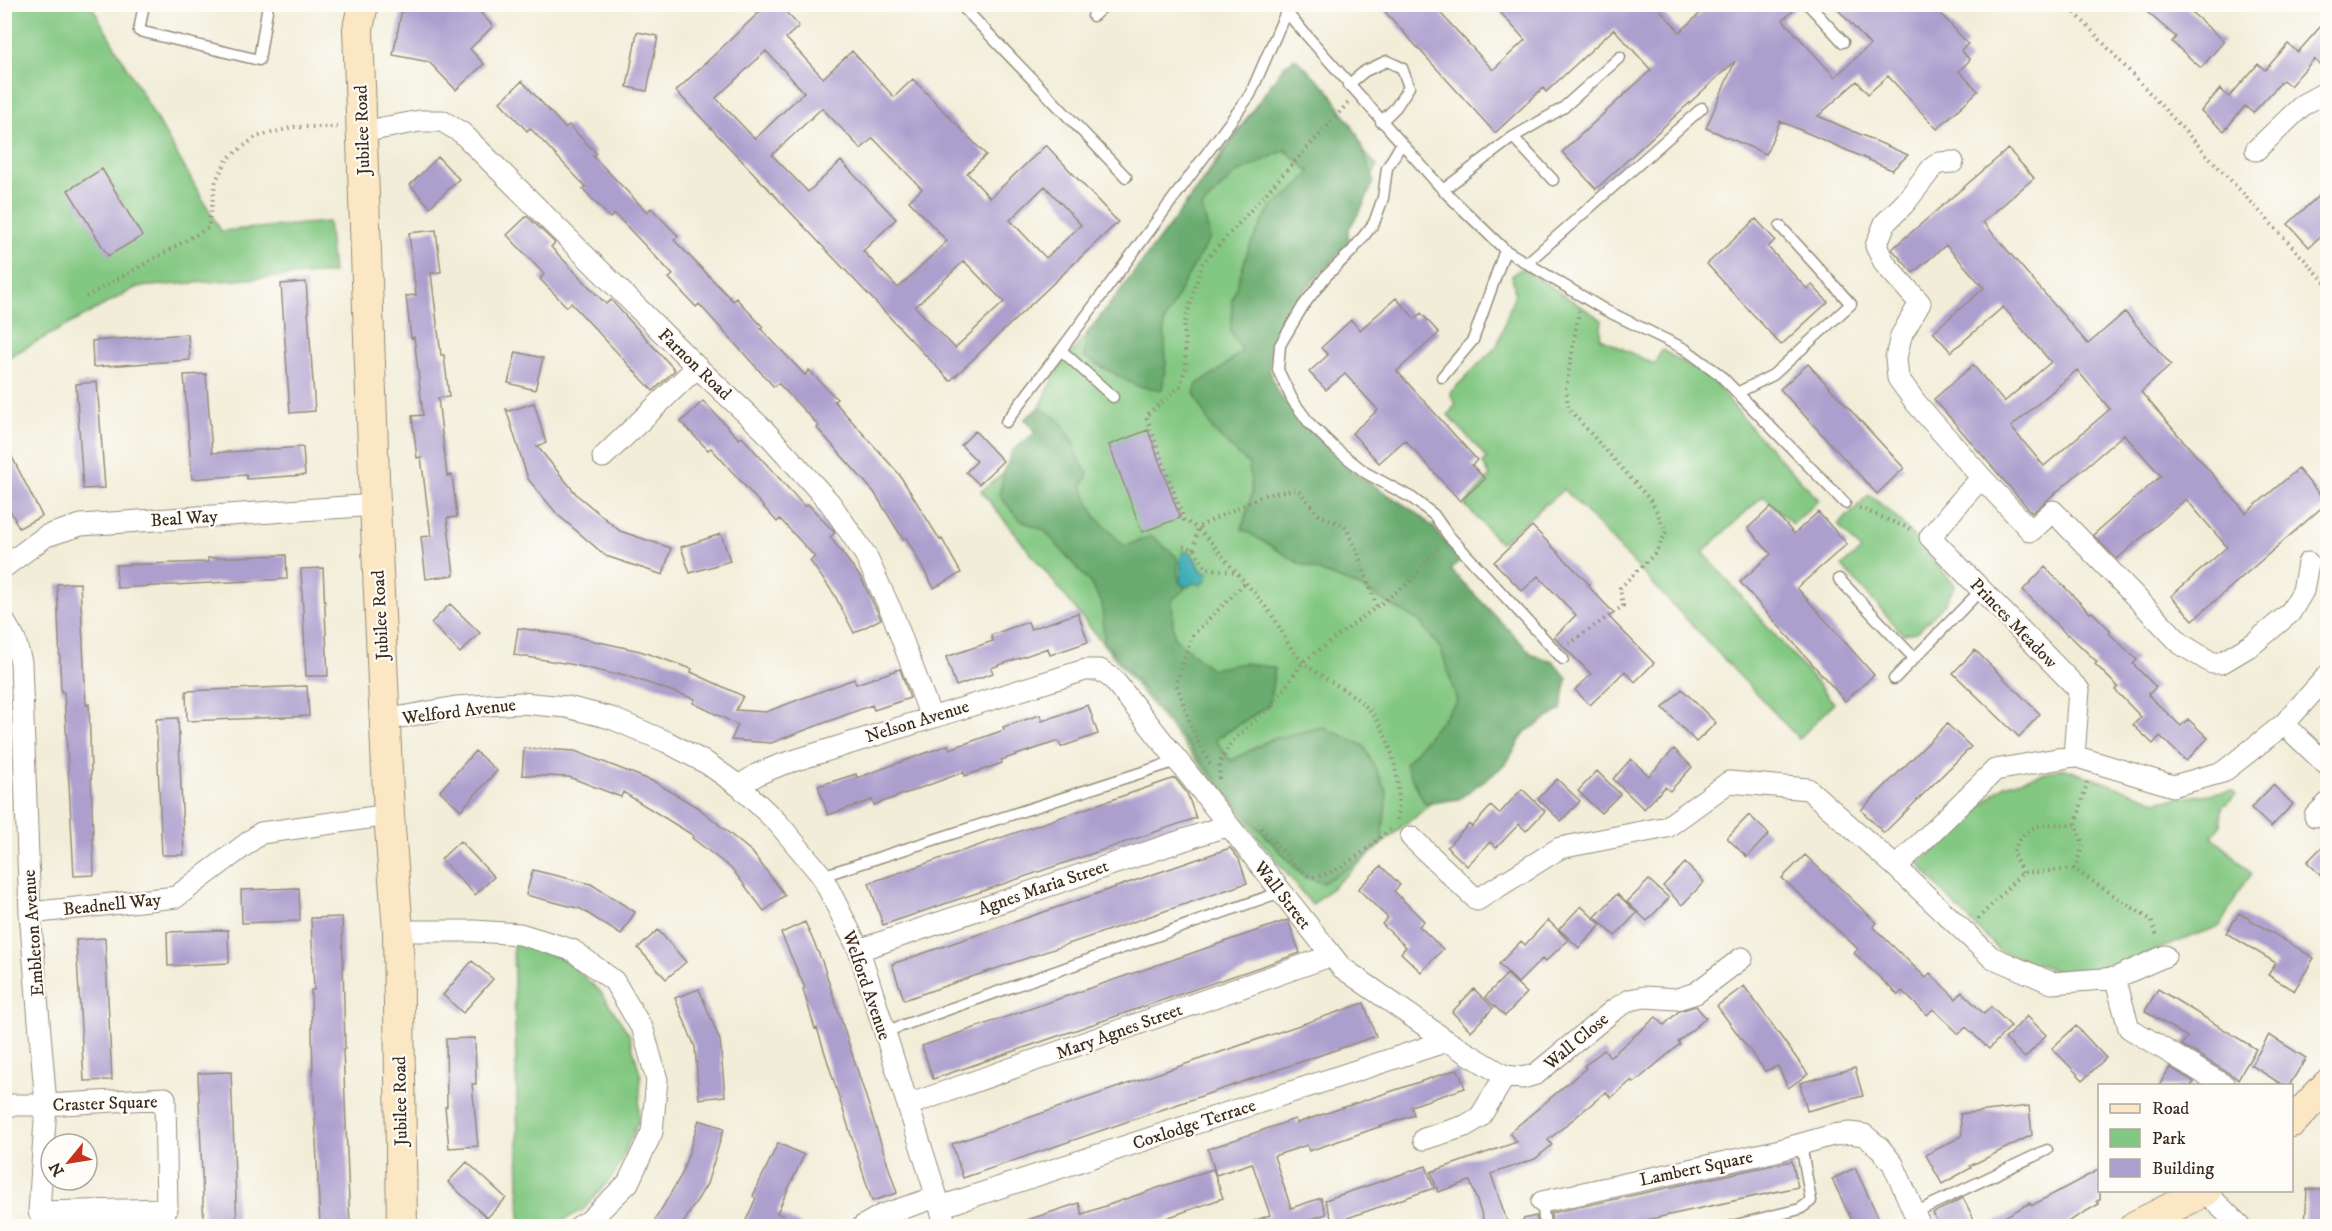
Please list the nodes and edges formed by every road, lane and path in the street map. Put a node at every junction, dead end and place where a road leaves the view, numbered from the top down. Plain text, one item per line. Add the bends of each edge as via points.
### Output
1 (144, 4) edge
2 (268, 4) edge
3 (363, 4) edge
4 (960, 4) edge
5 (1106, 4) edge
6 (1808, 4) edge
7 (2067, 4) edge
8 (1283, 8) edge
9 (1093, 16) dead end
10 (1843, 42) dead end
11 (1620, 57) dead end
12 (1348, 85) junction
13 (2328, 91) edge
14 (1356, 94) junction
15 (1702, 108) dead end
16 (1381, 122) junction
17 (362, 129) junction
18 (1513, 137) junction
19 (1402, 143) junction
20 (2256, 150) dead end
21 (1953, 162) dead end
22 (1126, 177) dead end
23 (1552, 180) dead end
24 (1443, 190) junction
25 (1780, 226) dead end
26 (1505, 250) junction
27 (1527, 263) junction
28 (2328, 285) edge
29 (1581, 296) junction
30 (86, 297) dead end
31 (1061, 350) junction
32 (697, 367) junction
33 (1442, 377) dead end
34 (1737, 393) junction
35 (1113, 397) dead end
36 (1006, 422) dead end
37 (603, 457) dead end
38 (1982, 478) junction
39 (1845, 503) joint
40 (375, 505) junction
41 (1198, 526) junction
42 (1448, 535) junction
43 (1930, 537) junction
44 (1183, 547) dead end
45 (1194, 549) junction
46 (2308, 563) dead end
47 (4, 567) edge
48 (1236, 572) junction
49 (1839, 579) dead end
50 (1246, 582) junction
51 (1981, 590) junction
52 (1377, 607) junction
53 (4, 621) edge
54 (1560, 656) joint
55 (1914, 658) junction
56 (1303, 662) junction
57 (1100, 670) joint
58 (2328, 675) edge
59 (1894, 680) dead end
60 (932, 717) junction
61 (385, 720) junction
62 (2284, 724) junction
63 (2083, 759) junction
64 (1177, 761) junction
65 (2328, 766) edge
66 (739, 786) junction
67 (389, 815) junction
68 (1228, 825) junction
69 (2076, 825) junction
70 (1260, 827) dead end
71 (1411, 837) dead end
72 (1896, 867) junction
73 (2074, 869) junction
74 (2022, 873) junction
75 (822, 876) junction
76 (1281, 892) junction
77 (30, 913) junction
78 (398, 931) junction
79 (1965, 932) junction
80 (859, 950) junction
81 (1330, 956) junction
82 (2165, 956) joint
83 (1742, 958) dead end
84 (2115, 978) junction
85 (884, 1032) junction
86 (1447, 1041) junction
87 (1505, 1076) junction
88 (2222, 1084) edge
89 (2328, 1084) edge
90 (4, 1105) edge
91 (46, 1105) junction
92 (908, 1106) junction
93 (2293, 1121) edge
94 (1424, 1138) dead end
95 (1801, 1144) junction
96 (2047, 1150) dead end
97 (2204, 1192) edge
98 (2207, 1192) edge
99 (1542, 1202) joint
100 (941, 1210) edge
101 (167, 1218) edge
102 (1917, 1220) edge
103 (402, 1227) edge
104 (580, 1227) edge
105 (863, 1227) edge
106 (1545, 1227) edge
107 (1732, 1227) edge
108 (2136, 1227) edge
109 (2240, 1227) edge

1 - 2 lane via 139,31 259,60
3 - 17 street, Jubilee Road via 358,29
4 - 22 lane
5 - 9 lane
6 - 10 lane
7 - 28 path
8 - 12 lane
8 - 31 lane via 1250,95
11 - 18 lane via 1563,108
12 - 14 lane
12 - 16 lane via 1365,71 1387,62 1402,68 1409,87
13 - 20 street via 2304,104
14 - 16 lane
14 - 41 path via 1202,264 1184,326 1186,367 1179,386 1146,416 1184,520
15 - 27 lane
16 - 19 lane
17 - 30 path via 294,127 256,137 228,158 220,172 208,228
17 - 32 street, Farnon Road via 442,121 462,134
17 - 40 street, Jubilee Road
18 - 23 lane
18 - 24 lane
19 - 24 lane
19 - 42 lane via 1387,168 1383,198 1374,222 1303,306 1280,345 1278,370 1310,424 1366,473 1434,515
21 - 38 street via 1932,168 1885,223 1876,246 1885,264 1920,303 1901,336 1896,358 1898,378
24 - 26 lane
25 - 34 lane via 1851,304 1773,375
26 - 27 lane
26 - 33 lane via 1473,340
27 - 29 lane
29 - 34 lane via 1684,348
29 - 54 path via 1566,388 1568,408 1652,502 1666,532 1656,552 1620,588 1623,606
31 - 35 lane
31 - 36 lane
32 - 37 street
32 - 60 street, Farnon Road via 797,464 865,554
34 - 39 lane
38 - 43 street
38 - 46 street via 2031,531 2053,511 2181,644 2212,663 2221,663 2253,644 2290,614 2303,591
39 - 43 path
40 - 47 street, Beal Way via 81,525 46,536
40 - 61 street, Jubilee Road
41 - 45 path
41 - 48 path
41 - 52 path via 1264,495 1297,489 1319,515 1345,526
42 - 52 path via 1411,581
42 - 54 lane
43 - 51 street, Princes Meadow
44 - 45 path
45 - 48 path via 1206,568
48 - 50 path
49 - 55 lane
50 - 56 path
50 - 56 path via 1192,636 1176,683 1194,734 1219,781 1220,762 1231,743 1269,709
51 - 55 lane
51 - 63 street, Princes Meadow via 2079,690
52 - 56 path
53 - 77 street, Embleton Avenue via 21,662
55 - 59 lane
56 - 70 path via 1362,701 1380,725 1395,765 1400,802 1397,823 1362,853 1326,875 1315,877 1303,871
57 - 60 street, Nelson Avenue via 1085,670
57 - 64 street, Wall Street via 1113,679
58 - 62 street
60 - 66 street, Nelson Avenue via 780,765
61 - 66 street, Welford Avenue via 456,707 521,703 567,706 610,718 667,742
61 - 67 street, Jubilee Road
62 - 63 street via 2223,772 2173,786
62 - 65 street
63 - 69 path
63 - 72 street via 1995,770
64 - 68 street, Wall Street
64 - 75 lane
66 - 75 street, Welford Avenue via 778,823
67 - 77 street, Beadnell Way via 261,833 176,897
67 - 78 street, Jubilee Road
68 - 76 street, Wall Street
68 - 80 street, Agnes Maria Street
69 - 73 path via 2084,845
69 - 74 path via 2041,824 2019,837 2013,853
71 - 72 street via 1477,900 1560,848 1667,827 1729,782 1808,789
72 - 79 street
73 - 74 path
73 - 82 path via 2151,920
74 - 79 path
75 - 80 street, Welford Avenue
76 - 81 street, Wall Street
76 - 85 lane
77 - 91 street, Embleton Avenue
78 - 103 street, Jubilee Road
78 - 104 street via 520,934 572,950 614,981 643,1030 657,1080 652,1132 628,1183
79 - 84 street via 1991,957 2052,983
80 - 85 street, Welford Avenue
81 - 86 street, Wall Street via 1349,975
81 - 92 street, Mary Agnes Street
82 - 84 street
83 - 87 street, Wall Close via 1696,993 1677,999 1630,1000 1536,1074 1523,1078
84 - 88 street via 2129,1028
85 - 92 street, Welford Avenue
86 - 87 street, Wall Street
86 - 100 street, Coxlodge Terrace
87 - 94 street via 1480,1117 1465,1126
89 - 93 street
90 - 91 street, Craster Square
91 - 101 street, Craster Square via 39,1212
91 - 101 street, Craster Square via 165,1098
92 - 100 street, Welford Avenue
95 - 99 street, Lambert Square
95 - 102 street, Lambert Square via 1833,1135 1864,1135 1893,1164
95 - 107 lane via 1811,1201 1800,1209
96 - 102 lane
97 - 108 street
98 - 109 street
99 - 106 lane
100 - 105 street, Coxlodge Terrace via 882,1215

